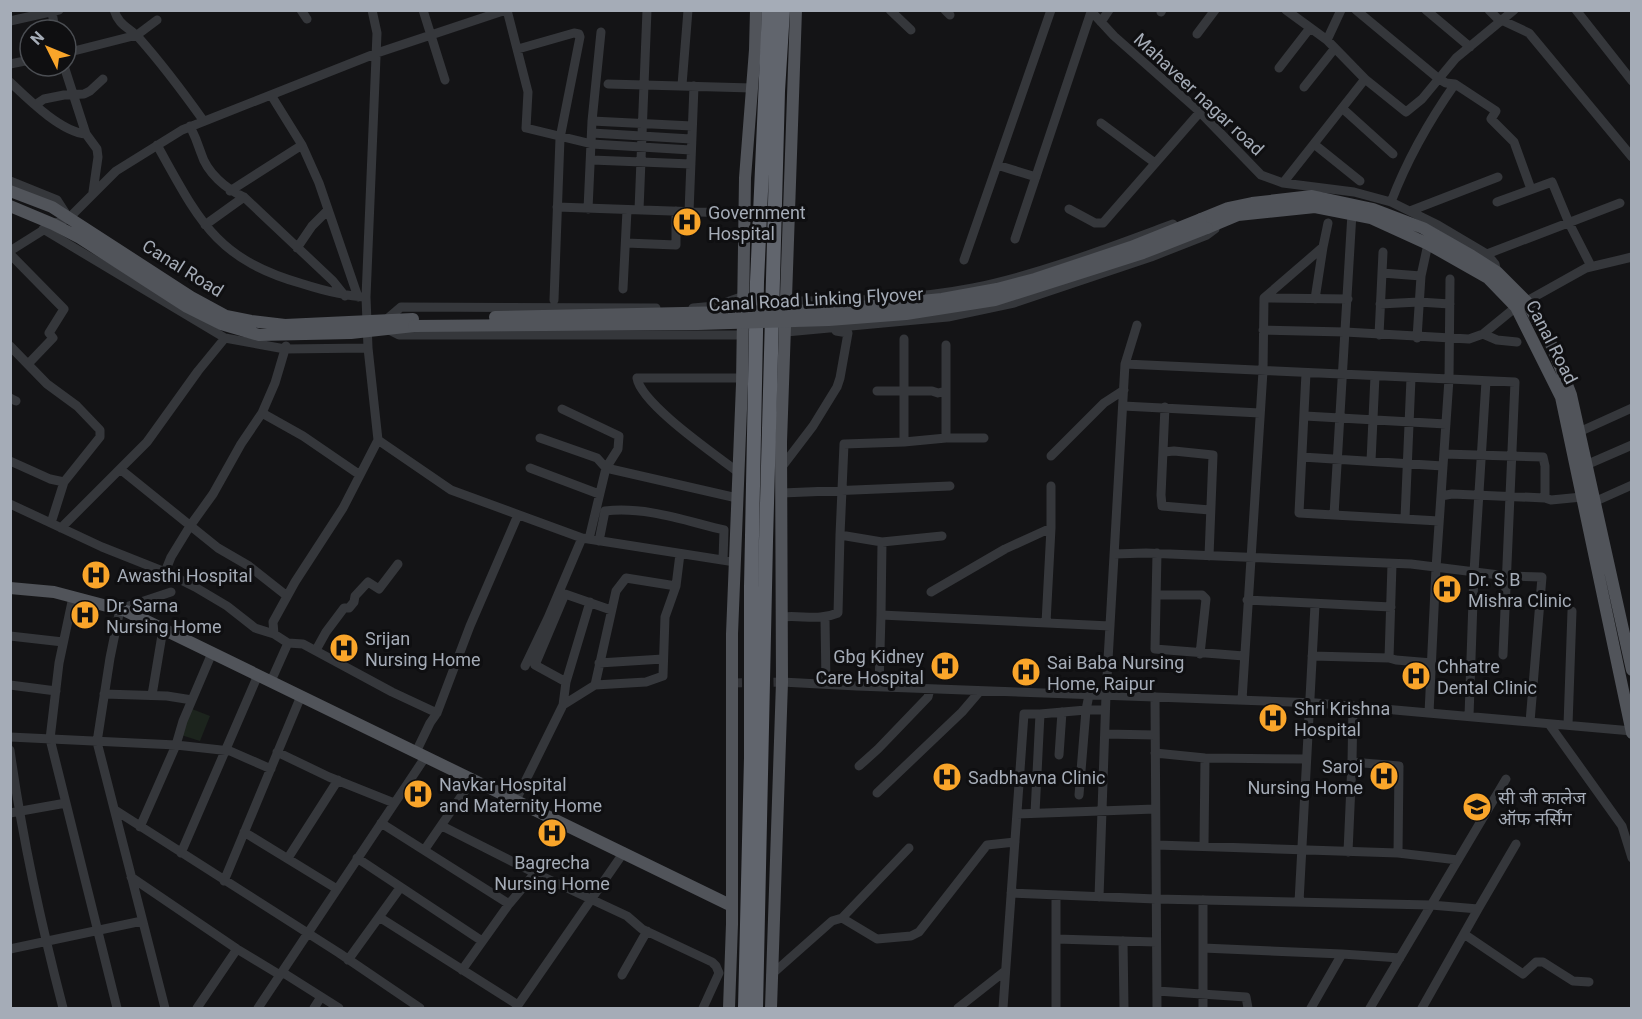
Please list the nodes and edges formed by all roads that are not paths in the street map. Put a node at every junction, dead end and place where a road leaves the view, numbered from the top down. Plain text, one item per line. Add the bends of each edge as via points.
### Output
1 (114, 10) edge
2 (301, 10) edge
3 (372, 10) edge
4 (423, 10) edge
5 (506, 10) edge
6 (647, 10) edge
7 (688, 10) edge
8 (756, 10) edge
9 (769, 10) edge
10 (783, 10) edge
11 (796, 10) edge
12 (890, 10) edge
13 (1051, 10) edge
14 (1110, 10) edge
15 (1215, 10) edge
16 (1286, 10) edge
17 (1341, 10) edge
18 (1356, 10) edge
19 (1426, 10) edge
20 (1489, 10) edge
21 (1514, 10) edge
22 (1576, 10) edge
23 (56, 11) edge
24 (1091, 11) edge
25 (307, 19) dead end
26 (157, 20) dead end
27 (1502, 20) junction
28 (10, 21) edge
29 (1101, 22) junction
30 (1310, 28) junction
31 (912, 30) dead end
32 (601, 32) dead end
33 (1197, 34) dead end
34 (137, 35) junction
35 (431, 35) junction
36 (1327, 40) junction
37 (1470, 47) junction
38 (1335, 48) junction
39 (518, 49) junction
40 (78, 50) edge
41 (377, 52) junction
42 (1279, 68) dead end
43 (68, 78) edge
44 (103, 79) dead end
45 (1365, 79) junction
46 (1439, 79) junction
47 (445, 80) dead end
48 (1632, 81) edge
49 (10, 82) edge
50 (608, 84) dead end
51 (644, 84) junction
52 (1455, 84) junction
53 (682, 85) junction
54 (694, 86) junction
55 (1304, 87) dead end
56 (752, 88) junction
57 (74, 95) junction
58 (271, 95) junction
59 (35, 105) junction
60 (1342, 108) junction
61 (1200, 112) junction
62 (203, 120) junction
63 (592, 121) junction
64 (643, 123) junction
65 (1101, 123) dead end
66 (190, 126) junction
67 (692, 126) junction
68 (592, 133) junction
69 (86, 134) junction
70 (642, 135) junction
71 (560, 138) junction
72 (692, 139) junction
73 (592, 144) junction
74 (1314, 144) junction
75 (157, 145) junction
76 (302, 145) junction
77 (642, 147) junction
78 (691, 150) junction
79 (1393, 154) dead end
80 (1632, 157) edge
81 (591, 160) junction
82 (641, 163) junction
83 (1155, 163) junction
84 (691, 164) junction
85 (997, 165) junction
86 (1036, 177) junction
87 (1498, 177) dead end
88 (10, 181) edge
89 (1360, 181) dead end
90 (1283, 183) junction
91 (1531, 189) junction
92 (10, 191) edge
93 (230, 191) junction
94 (93, 192) junction
95 (244, 197) junction
96 (1391, 202) junction
97 (1497, 202) dead end
98 (1620, 203) dead end
99 (10, 206) edge
100 (557, 207) junction
101 (588, 209) junction
102 (1069, 209) dead end
103 (328, 210) junction
104 (627, 210) junction
105 (639, 210) junction
106 (676, 211) junction
107 (1410, 211) junction
108 (689, 212) junction
109 (1230, 213) junction
110 (1352, 213) junction
111 (745, 216) junction
112 (69, 218) junction
113 (1569, 223) junction
114 (1328, 224) dead end
115 (205, 225) junction
116 (48, 227) junction
117 (1015, 239) dead end
118 (626, 243) junction
119 (1428, 244) junction
120 (1323, 247) junction
121 (297, 248) junction
122 (1383, 252) dead end
123 (10, 253) edge
124 (1487, 254) junction
125 (1632, 257) edge
126 (964, 260) dead end
127 (1591, 266) junction
128 (1497, 272) junction
129 (1382, 273) junction
130 (1421, 276) junction
131 (1450, 279) dead end
132 (623, 289) dead end
133 (345, 296) junction
134 (744, 296) junction
135 (362, 297) junction
136 (1264, 298) junction
137 (1315, 299) junction
138 (1348, 299) junction
139 (554, 300) dead end
140 (787, 300) junction
141 (1419, 303) junction
142 (1380, 304) junction
143 (1450, 304) junction
144 (1521, 304) junction
145 (387, 324) junction
146 (1137, 325) dead end
147 (367, 326) junction
148 (822, 327) junction
149 (1263, 330) junction
150 (786, 332) junction
151 (1345, 332) junction
152 (1483, 334) junction
153 (289, 335) junction
154 (742, 335) junction
155 (1379, 335) junction
156 (225, 338) junction
157 (1417, 338) junction
158 (1449, 338) junction
159 (904, 339) dead end
160 (1517, 342) dead end
161 (946, 345) dead end
162 (10, 346) edge
163 (368, 348) junction
164 (285, 349) junction
165 (29, 363) junction
166 (1125, 364) junction
167 (1263, 371) junction
168 (1306, 373) junction
169 (1342, 374) junction
170 (1375, 376) junction
171 (742, 378) junction
172 (1411, 378) junction
173 (1449, 379) junction
174 (1485, 381) junction
175 (1124, 390) junction
176 (877, 391) dead end
177 (946, 391) junction
178 (904, 392) junction
179 (1123, 406) junction
180 (1165, 408) junction
181 (1632, 408) edge
182 (562, 410) dead end
183 (262, 413) junction
184 (1260, 413) junction
185 (1305, 416) junction
186 (1340, 418) junction
187 (1372, 420) junction
188 (1410, 422) junction
189 (1446, 424) junction
190 (1579, 432) junction
191 (540, 438) dead end
192 (946, 438) junction
193 (984, 438) dead end
194 (378, 440) junction
195 (904, 442) junction
196 (1632, 445) edge
197 (1164, 452) junction
198 (1444, 454) junction
199 (1481, 454) junction
200 (1051, 456) dead end
201 (1512, 456) junction
202 (1302, 457) junction
203 (1337, 459) junction
204 (10, 461) edge
205 (1371, 461) junction
206 (1407, 463) junction
207 (1586, 465) junction
208 (1443, 466) junction
209 (530, 468) dead end
210 (606, 468) junction
211 (781, 468) junction
212 (120, 469) junction
213 (738, 472) junction
214 (360, 475) junction
215 (64, 482) junction
216 (1632, 485) edge
217 (950, 486) dead end
218 (1051, 486) dead end
219 (842, 492) junction
220 (782, 493) junction
221 (599, 494) junction
222 (1479, 495) junction
223 (1441, 496) junction
224 (1510, 496) junction
225 (1582, 497) junction
226 (737, 498) junction
227 (1545, 498) junction
228 (1594, 502) junction
229 (10, 504) edge
230 (1210, 510) junction
231 (518, 515) junction
232 (1334, 515) junction
233 (1405, 518) junction
234 (1439, 521) junction
235 (51, 523) junction
236 (190, 526) junction
237 (62, 528) junction
238 (1051, 528) junction
239 (840, 535) junction
240 (942, 536) dead end
241 (590, 539) junction
242 (882, 542) junction
243 (1157, 553) junction
244 (680, 554) junction
245 (1114, 554) junction
246 (1209, 556) junction
247 (1250, 559) junction
248 (729, 561) junction
249 (398, 564) dead end
250 (1392, 564) junction
251 (1436, 568) junction
252 (165, 572) junction
253 (1473, 573) junction
254 (1507, 576) junction
255 (676, 586) junction
256 (10, 588) edge
257 (171, 592) dead end
258 (931, 592) dead end
259 (1156, 595) junction
260 (288, 596) junction
261 (73, 597) junction
262 (1247, 600) junction
263 (590, 603) junction
264 (1315, 605) junction
265 (1391, 607) junction
266 (120, 609) junction
267 (611, 610) junction
268 (1572, 611) dead end
269 (880, 615) junction
270 (782, 617) junction
271 (825, 619) junction
272 (1046, 623) junction
273 (1110, 626) junction
274 (163, 629) junction
275 (274, 634) junction
276 (10, 636) edge
277 (63, 642) junction
278 (288, 643) junction
279 (316, 650) junction
280 (212, 653) junction
281 (1200, 654) junction
282 (1503, 655) dead end
283 (1244, 656) junction
284 (1312, 656) junction
285 (1389, 658) junction
286 (663, 659) junction
287 (599, 663) junction
288 (1432, 663) junction
289 (525, 666) dead end
290 (1632, 670) edge
291 (258, 675) junction
292 (271, 681) junction
293 (566, 682) junction
294 (782, 682) junction
295 (826, 684) junction
296 (10, 685) edge
297 (595, 685) junction
298 (879, 687) junction
299 (930, 689) junction
300 (56, 691) junction
301 (980, 691) junction
302 (104, 694) junction
303 (152, 695) junction
304 (1089, 695) junction
305 (1106, 695) junction
306 (301, 696) junction
307 (1155, 697) junction
308 (192, 700) junction
309 (1242, 700) junction
310 (1309, 703) junction
311 (563, 705) junction
312 (1353, 706) junction
313 (1086, 710) junction
314 (1105, 710) junction
315 (1062, 712) junction
316 (437, 713) junction
317 (1429, 713) junction
318 (1040, 714) junction
319 (1469, 717) junction
320 (1530, 722) junction
321 (1549, 724) junction
322 (1568, 725) junction
323 (1631, 732) edge
324 (1105, 734) junction
325 (1155, 735) junction
326 (10, 737) edge
327 (50, 740) junction
328 (98, 742) junction
329 (176, 745) junction
330 (10, 750) edge
331 (224, 751) junction
332 (277, 752) junction
333 (1155, 753) junction
334 (421, 754) junction
335 (1059, 755) dead end
336 (1205, 758) junction
337 (1306, 759) junction
338 (1352, 762) junction
339 (859, 766) dead end
340 (271, 769) junction
341 (473, 779) junction
342 (1506, 779) dead end
343 (338, 780) junction
344 (877, 793) dead end
345 (1079, 795) dead end
346 (516, 800) junction
347 (66, 803) junction
348 (394, 803) junction
349 (1155, 809) junction
350 (115, 810) junction
351 (1101, 811) junction
352 (14, 812) edge
353 (1035, 813) junction
354 (1017, 814) junction
355 (381, 822) junction
356 (442, 826) junction
357 (140, 827) junction
358 (244, 832) junction
359 (1015, 842) junction
360 (1156, 844) junction
361 (1516, 844) dead end
362 (1204, 845) junction
363 (909, 848) dead end
364 (425, 849) junction
365 (1302, 849) junction
366 (624, 852) junction
367 (1348, 852) junction
368 (181, 853) junction
369 (1398, 853) junction
370 (288, 858) junction
371 (357, 858) junction
372 (1632, 858) edge
373 (1458, 860) junction
374 (535, 873) junction
375 (131, 877) junction
376 (224, 881) junction
377 (400, 888) junction
378 (337, 889) junction
379 (1011, 893) junction
380 (1056, 895) junction
381 (1099, 897) junction
382 (1156, 899) junction
383 (591, 900) junction
384 (1203, 900) junction
385 (1299, 902) junction
386 (509, 904) junction
387 (1431, 905) junction
388 (732, 906) junction
389 (1478, 909) junction
390 (378, 917) junction
391 (842, 918) junction
392 (142, 921) junction
393 (98, 931) junction
394 (647, 931) junction
395 (308, 933) junction
396 (1464, 934) junction
397 (1056, 939) junction
398 (482, 940) junction
399 (46, 941) junction
400 (1123, 941) junction
401 (1156, 942) junction
402 (1203, 948) junction
403 (10, 949) edge
404 (237, 949) junction
405 (1342, 954) junction
406 (1400, 958) junction
407 (348, 960) junction
408 (462, 970) junction
409 (1005, 971) junction
410 (281, 974) junction
411 (622, 975) dead end
412 (771, 975) junction
413 (1589, 982) dead end
414 (1156, 991) junction
415 (1203, 993) junction
416 (321, 997) junction
417 (517, 1007) edge
418 (63, 1008) edge
419 (117, 1008) edge
420 (165, 1008) edge
421 (197, 1008) edge
422 (258, 1008) edge
423 (314, 1008) edge
424 (339, 1008) edge
425 (420, 1008) edge
426 (703, 1008) edge
427 (729, 1008) edge
428 (744, 1008) edge
429 (756, 1008) edge
430 (771, 1008) edge
431 (958, 1008) edge
432 (1003, 1008) edge
433 (1056, 1008) edge
434 (1124, 1008) edge
435 (1157, 1008) edge
436 (1203, 1008) edge
437 (1248, 1008) edge
438 (1311, 1008) edge
439 (1370, 1008) edge
440 (1422, 1008) edge

1 - 34 street via 117,20
2 - 25 street
3 - 41 street
4 - 35 street
5 - 35 street
5 - 39 street
6 - 51 street
7 - 53 street
8 - 56 main road
9 - 428 highway via 757,282
10 - 429 highway
11 - 140 main road
12 - 31 street
13 - 85 street
14 - 29 street
15 - 33 street
16 - 30 street
17 - 36 street
18 - 46 street
19 - 37 street
20 - 27 street
21 - 27 street
22 - 48 street
23 - 28 street
24 - 29 street, Mahaveer nagar road
24 - 86 street
26 - 34 street
27 - 37 street
27 - 80 street via 1529,33
29 - 61 street, Mahaveer nagar road
30 - 36 street
30 - 42 street
32 - 63 street
34 - 40 street
34 - 62 street
35 - 41 street
35 - 47 street
36 - 38 street
37 - 46 street
38 - 45 street
38 - 55 street
39 - 71 street via 528,92 526,128
39 - 71 street via 579,34
41 - 58 street
41 - 135 street
43 - 57 street
44 - 57 street via 90,91
45 - 46 street via 1406,112
45 - 60 street
46 - 52 street
49 - 59 street
50 - 51 street
51 - 53 street
51 - 64 street
52 - 91 street via 1496,111 1491,119 1514,142
52 - 96 street via 1403,171
53 - 54 street
54 - 56 street
54 - 67 street
56 - 111 main road
57 - 59 street via 44,99
57 - 69 street
58 - 62 street
58 - 76 street
59 - 69 street via 71,129
60 - 74 street
60 - 79 street
61 - 83 street
61 - 90 street, Mahaveer nagar road via 1260,175
62 - 66 street
63 - 64 street
63 - 68 street
64 - 67 street
64 - 70 street
65 - 83 street
66 - 75 street
66 - 93 street via 207,166
67 - 72 street
68 - 70 street
68 - 73 street
69 - 94 street via 98,157
70 - 72 street
70 - 77 street
71 - 73 street
71 - 100 street
72 - 78 street
73 - 77 street
73 - 81 street
74 - 89 street
74 - 90 street
75 - 94 street via 116,171
75 - 115 street
76 - 93 street
76 - 103 street
77 - 78 street
77 - 82 street
78 - 84 street
81 - 82 street
81 - 101 street
82 - 84 street
82 - 105 street
83 - 102 street via 1102,223
84 - 108 street
85 - 86 street
85 - 126 street
86 - 117 street
87 - 107 street
88 - 112 street via 57,200
90 - 96 street via 1354,192
91 - 97 street
91 - 113 street via 1552,182
92 - 112 main road, Canal Road
93 - 95 street
94 - 112 street
95 - 115 street
95 - 121 street
96 - 107 street
98 - 113 street
99 - 116 main road, Canal Road
100 - 101 street
100 - 139 street
101 - 104 street
103 - 121 street
103 - 135 street
104 - 105 street
104 - 118 street
105 - 106 street
106 - 108 street
106 - 118 street via 676,245
107 - 124 street
108 - 111 street
109 - 110 main road, Canal Road via 1315,207
109 - 128 main road, Canal Road via 1252,203 1312,196 1373,209 1423,228
109 - 140 street via 1203,213 1102,250 973,288 910,297
109 - 145 main road, Canal Road Linking Flyover, bridge via 1035,279 942,299 828,310
109 - 148 street via 1207,235 1014,303 948,317
110 - 119 main road, Canal Road
110 - 138 street
111 - 134 main road
112 - 116 street
112 - 147 main road, Canal Road via 226,316 285,325
113 - 124 street
113 - 127 street
114 - 120 street
115 - 133 street via 222,245 244,261 277,277
116 - 123 street
116 - 153 main road, Canal Road via 80,238 187,307 221,324 259,335
116 - 156 street
118 - 132 street
119 - 130 street
119 - 144 main road, Canal Road via 1488,278
120 - 136 street
120 - 137 street
121 - 133 street
122 - 129 street
123 - 165 street via 64,309 49,333 53,338
124 - 128 street
125 - 127 street
127 - 144 street
128 - 144 main road, Canal Road
129 - 130 street
129 - 142 street
130 - 141 street
131 - 143 street
133 - 135 street
134 - 145 street via 715,306 686,308 401,307
134 - 154 main road
135 - 147 street
136 - 137 street
136 - 149 street
137 - 138 street
138 - 151 street
140 - 150 main road
141 - 142 street
141 - 143 street
141 - 157 street
142 - 155 street
143 - 158 street
144 - 152 street
144 - 190 main road, Canal Road via 1552,346
144 - 225 main road, Canal Road via 1561,397
145 - 147 main road, Canal Road
145 - 154 street via 399,335
146 - 166 street
147 - 153 main road, Canal Road
147 - 163 street
148 - 150 street
148 - 211 street via 848,333 840,378 813,426
149 - 151 street
149 - 167 street
150 - 211 main road
151 - 155 street
151 - 169 street
152 - 158 street via 1469,339
152 - 160 street
153 - 164 street
154 - 171 main road
155 - 157 street
156 - 164 street
156 - 212 street via 147,442
157 - 158 street
158 - 173 street
159 - 178 street
161 - 177 street
162 - 165 street
163 - 164 street
163 - 194 street
164 - 183 street
165 - 215 street via 100,430 100,437
166 - 167 street
166 - 175 street
167 - 168 street
167 - 184 street
168 - 169 street
168 - 185 street
169 - 170 street
169 - 186 street
170 - 172 street
170 - 187 street
171 - 213 main road
171 - 213 street via 637,378 649,398 677,426
172 - 173 street
172 - 188 street
173 - 174 street
173 - 189 street
174 - 199 street
174 - 201 street via 1515,382
175 - 179 street
175 - 200 street via 1104,404
176 - 178 street
177 - 178 street
177 - 192 street
178 - 195 street
179 - 180 street
179 - 245 street
180 - 184 street
180 - 197 street
181 - 190 street
182 - 210 street via 619,436 618,449
183 - 214 street
183 - 236 street
184 - 247 street
185 - 186 street
185 - 202 street
186 - 187 street
186 - 203 street
187 - 188 street
187 - 205 street
188 - 189 street
188 - 206 street
189 - 198 street
190 - 207 main road, Canal Road
191 - 210 street via 597,458
192 - 193 street
192 - 195 street
194 - 214 street
194 - 231 street via 451,489
195 - 219 street via 844,444
196 - 207 street
197 - 230 street via 1162,506
197 - 230 street via 1213,456
198 - 199 street
198 - 208 street
199 - 201 street
199 - 222 street
201 - 224 street
201 - 227 street via 1544,459
202 - 203 street
202 - 232 street via 1299,513
203 - 205 street
203 - 232 street
204 - 215 street
205 - 206 street
206 - 208 street
206 - 233 street
207 - 228 main road, Canal Road
208 - 223 street
209 - 221 street
210 - 221 street
210 - 226 street
211 - 220 main road
212 - 236 street
212 - 237 street
213 - 226 main road
214 - 260 street
215 - 235 street
216 - 228 street
217 - 219 street
218 - 238 street
219 - 220 street
219 - 239 street
220 - 270 main road
221 - 241 street
222 - 223 street
222 - 224 street
222 - 253 street
223 - 234 street
224 - 227 street
224 - 254 street
225 - 227 street
225 - 323 main road, Canal Road
226 - 248 main road
228 - 290 main road, Canal Road
229 - 235 street
230 - 246 street
231 - 241 street
231 - 316 street
232 - 233 street
233 - 234 street
234 - 251 street
235 - 237 street
236 - 252 street
236 - 260 street
237 - 252 street
238 - 258 street via 1005,549
238 - 272 street
239 - 242 street
239 - 271 street via 838,613
240 - 242 street
241 - 244 street
241 - 248 street via 605,511 646,513 724,530
241 - 289 street
242 - 269 street
243 - 245 street
243 - 246 street
243 - 259 street
244 - 248 street
244 - 255 street
245 - 273 street
246 - 247 street
247 - 250 street
247 - 262 street
248 - 388 main road
249 - 279 street via 379,589 368,582 349,608 338,615
250 - 251 street
250 - 265 street
251 - 253 street
251 - 288 street
252 - 275 street via 227,606 255,628
253 - 254 street
253 - 319 street
254 - 282 street
254 - 320 street via 1542,577
255 - 267 street via 626,578 616,591
255 - 286 street via 665,617
256 - 261 main road
257 - 266 street
259 - 281 street via 1155,649
259 - 281 street via 1206,598
260 - 275 street via 273,622
261 - 266 main road
261 - 277 street
262 - 264 street
262 - 283 street
263 - 267 street
263 - 293 street
263 - 293 street via 565,594 535,665
264 - 265 street
264 - 284 street
265 - 285 street
266 - 274 main road
266 - 302 street
267 - 287 street
268 - 322 street
269 - 272 street
269 - 298 street
270 - 271 street
270 - 294 main road
271 - 295 street
272 - 273 street
273 - 305 street
274 - 280 main road
274 - 303 street
275 - 278 street
276 - 277 street
277 - 300 street
278 - 279 street
278 - 292 street
279 - 316 street
280 - 291 main road
280 - 308 street
281 - 283 street
283 - 309 street
284 - 285 street
284 - 310 street
285 - 288 street
286 - 287 street
286 - 297 street via 663,676 646,682
287 - 297 street
288 - 317 street
291 - 292 main road
291 - 331 street
292 - 306 main road
293 - 311 street
294 - 295 street
294 - 412 main road
295 - 298 street
296 - 300 street
297 - 311 street
298 - 299 street
299 - 301 street
299 - 339 street via 928,696
300 - 327 street
301 - 304 street
301 - 344 street
302 - 303 street
302 - 328 street
303 - 308 street
304 - 305 street
304 - 313 street
305 - 307 street
305 - 314 street
306 - 332 street
306 - 334 main road
307 - 309 street
307 - 325 street
308 - 329 street
309 - 310 street
310 - 312 street
310 - 337 street
311 - 346 street
312 - 317 street
312 - 338 street
313 - 314 street
313 - 315 street
313 - 345 street
314 - 324 street
315 - 318 street
315 - 335 street
316 - 334 street
317 - 319 street
318 - 353 street
318 - 354 street via 1024,714
319 - 320 street
320 - 321 street
321 - 322 street
321 - 372 street via 1622,826
322 - 323 street
324 - 325 street
324 - 351 street
325 - 333 street
326 - 327 street
327 - 328 street
327 - 347 street
328 - 329 street
328 - 350 street
329 - 331 street
329 - 357 street
330 - 352 street
331 - 340 street
331 - 368 street
332 - 340 street
332 - 343 street
333 - 336 street
333 - 349 street
334 - 341 main road
334 - 348 street
336 - 337 street
336 - 362 street
337 - 365 street
338 - 367 street
338 - 369 street via 1399,766
340 - 358 street
341 - 346 main road
341 - 356 street
342 - 373 street
343 - 348 street
343 - 370 street
346 - 366 main road
347 - 352 street
347 - 393 street
348 - 355 street
349 - 351 street
349 - 360 street
350 - 357 street
350 - 375 street
351 - 353 street
351 - 381 street
352 - 399 street
353 - 354 street
354 - 359 street
355 - 364 street
355 - 371 street
356 - 364 street
356 - 374 street
357 - 368 street
358 - 370 street
358 - 376 street
359 - 379 street
359 - 391 street via 987,844 919,932 911,936 877,939
360 - 362 street
360 - 382 street
361 - 389 street
362 - 365 street
363 - 391 street
364 - 386 street
365 - 367 street
365 - 385 street
366 - 383 street
366 - 388 main road
367 - 369 street
368 - 376 street
369 - 373 street
370 - 378 street
371 - 377 street
371 - 378 street
373 - 387 street
374 - 383 street
374 - 386 street
375 - 392 street
375 - 404 street
376 - 395 street
377 - 390 street
377 - 398 street
378 - 395 street
379 - 380 street
379 - 409 street
380 - 381 street
380 - 397 street
381 - 382 street
382 - 384 street
382 - 401 street
383 - 394 street via 627,916
383 - 417 street
384 - 385 street
384 - 402 street
385 - 387 street
386 - 398 street
387 - 389 street
387 - 406 street
388 - 427 main road
389 - 396 street
390 - 407 street
390 - 408 street
391 - 412 street via 832,921
392 - 393 street
392 - 420 street
393 - 399 street
393 - 419 street
394 - 411 street
394 - 426 street via 716,966 718,973
395 - 407 street
395 - 410 street
396 - 413 street via 1523,974 1536,962 1543,962 1573,981
396 - 440 street
397 - 400 street
397 - 433 street
398 - 408 street
399 - 403 street
399 - 418 street
400 - 401 street
400 - 434 street
401 - 414 street
402 - 405 street
402 - 415 street
404 - 410 street
404 - 421 street
405 - 406 street
405 - 438 street
406 - 439 street
407 - 425 street
408 - 417 street
409 - 431 street
409 - 432 street
410 - 416 street
410 - 422 street
412 - 430 main road
414 - 415 street
414 - 435 street
415 - 436 street
415 - 437 street via 1246,997
416 - 423 street
416 - 424 street

